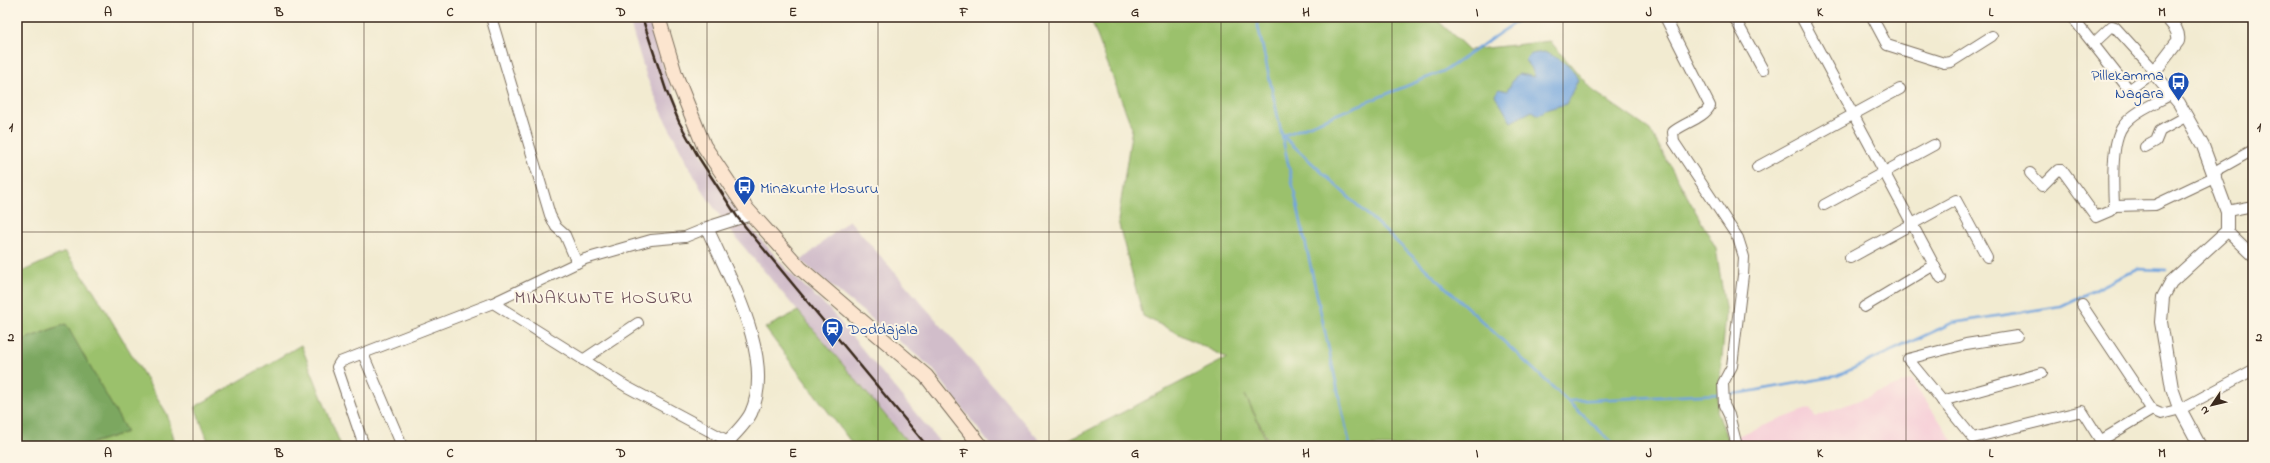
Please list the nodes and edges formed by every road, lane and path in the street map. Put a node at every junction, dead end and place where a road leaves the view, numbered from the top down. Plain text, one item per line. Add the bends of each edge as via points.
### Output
1 (491, 17) edge
2 (658, 17) edge
3 (1665, 17) edge
4 (1734, 17) edge
5 (1801, 17) edge
6 (1872, 17) edge
7 (2072, 17) edge
8 (2166, 17) edge
9 (1992, 36) dead end
10 (2093, 44) junction
11 (1763, 70) dead end
12 (2155, 71) junction
13 (1900, 89) dead end
14 (2172, 94) junction
15 (1853, 113) junction
16 (2187, 116) junction
17 (1934, 145) dead end
18 (2145, 147) dead end
19 (2253, 150) edge
20 (1757, 167) dead end
21 (1884, 172) junction
22 (2030, 173) dead end
23 (2215, 174) junction
24 (1824, 205) dead end
25 (2114, 206) junction
26 (2253, 206) edge
27 (2227, 211) junction
28 (751, 214) junction
29 (1912, 224) junction
30 (707, 228) junction
31 (2227, 231) junction
32 (1987, 256) dead end
33 (2253, 256) edge
34 (1850, 258) dead end
35 (577, 263) junction
36 (1934, 265) junction
37 (1941, 278) dead end
38 (493, 303) junction
39 (2082, 305) dead end
40 (1864, 307) dead end
41 (638, 323) dead end
42 (2017, 336) dead end
43 (363, 354) junction
44 (583, 360) junction
45 (2253, 370) edge
46 (2042, 373) dead end
47 (1942, 401) junction
48 (2152, 410) junction
49 (2181, 410) junction
50 (2102, 443) edge
51 (730, 444) edge
52 (364, 446) edge
53 (402, 446) edge
54 (981, 446) edge
55 (1737, 446) edge
56 (2200, 446) edge

1 - 35 street via 550,215 556,227 565,235
2 - 28 main road via 675,74 704,146
3 - 55 street via 1710,106 1708,111 1673,132 1674,142 1738,238 1744,257 1732,366 1723,383 1724,405
4 - 11 street
5 - 15 street
6 - 9 street via 1887,45 1944,63 1951,62
7 - 10 street
8 - 12 street via 2179,36 2178,42
10 - 12 street via 2112,26 2115,27
10 - 12 street via 2130,89
12 - 14 street
13 - 15 street
14 - 16 street
14 - 25 street via 2132,117 2123,125 2116,138
15 - 20 street
15 - 21 street
16 - 18 street via 2160,131 2156,141
16 - 23 street
17 - 21 street
19 - 23 street
21 - 24 street
21 - 29 street
22 - 25 street via 2042,186 2058,170 2062,170 2096,217 2110,211
23 - 25 street via 2155,206
23 - 27 street
26 - 27 street
27 - 31 street
28 - 30 street
28 - 54 main road via 800,268 926,376
29 - 32 street via 1956,200
29 - 34 street
29 - 36 street
30 - 35 street via 685,236 651,240
30 - 51 street via 744,313 756,351 758,369 751,412
31 - 33 street
31 - 49 street via 2171,282 2163,297 2161,322 2165,352 2172,388
35 - 38 street
36 - 37 street
36 - 40 street
38 - 43 street
38 - 44 street
39 - 48 street
41 - 44 street
42 - 47 street via 1966,344 1908,359
43 - 52 street via 340,362 337,367
43 - 53 street
44 - 51 street
45 - 49 street
46 - 47 street
47 - 50 street via 1973,438 2082,411
48 - 49 street via 2161,414
48 - 50 street
49 - 56 street

